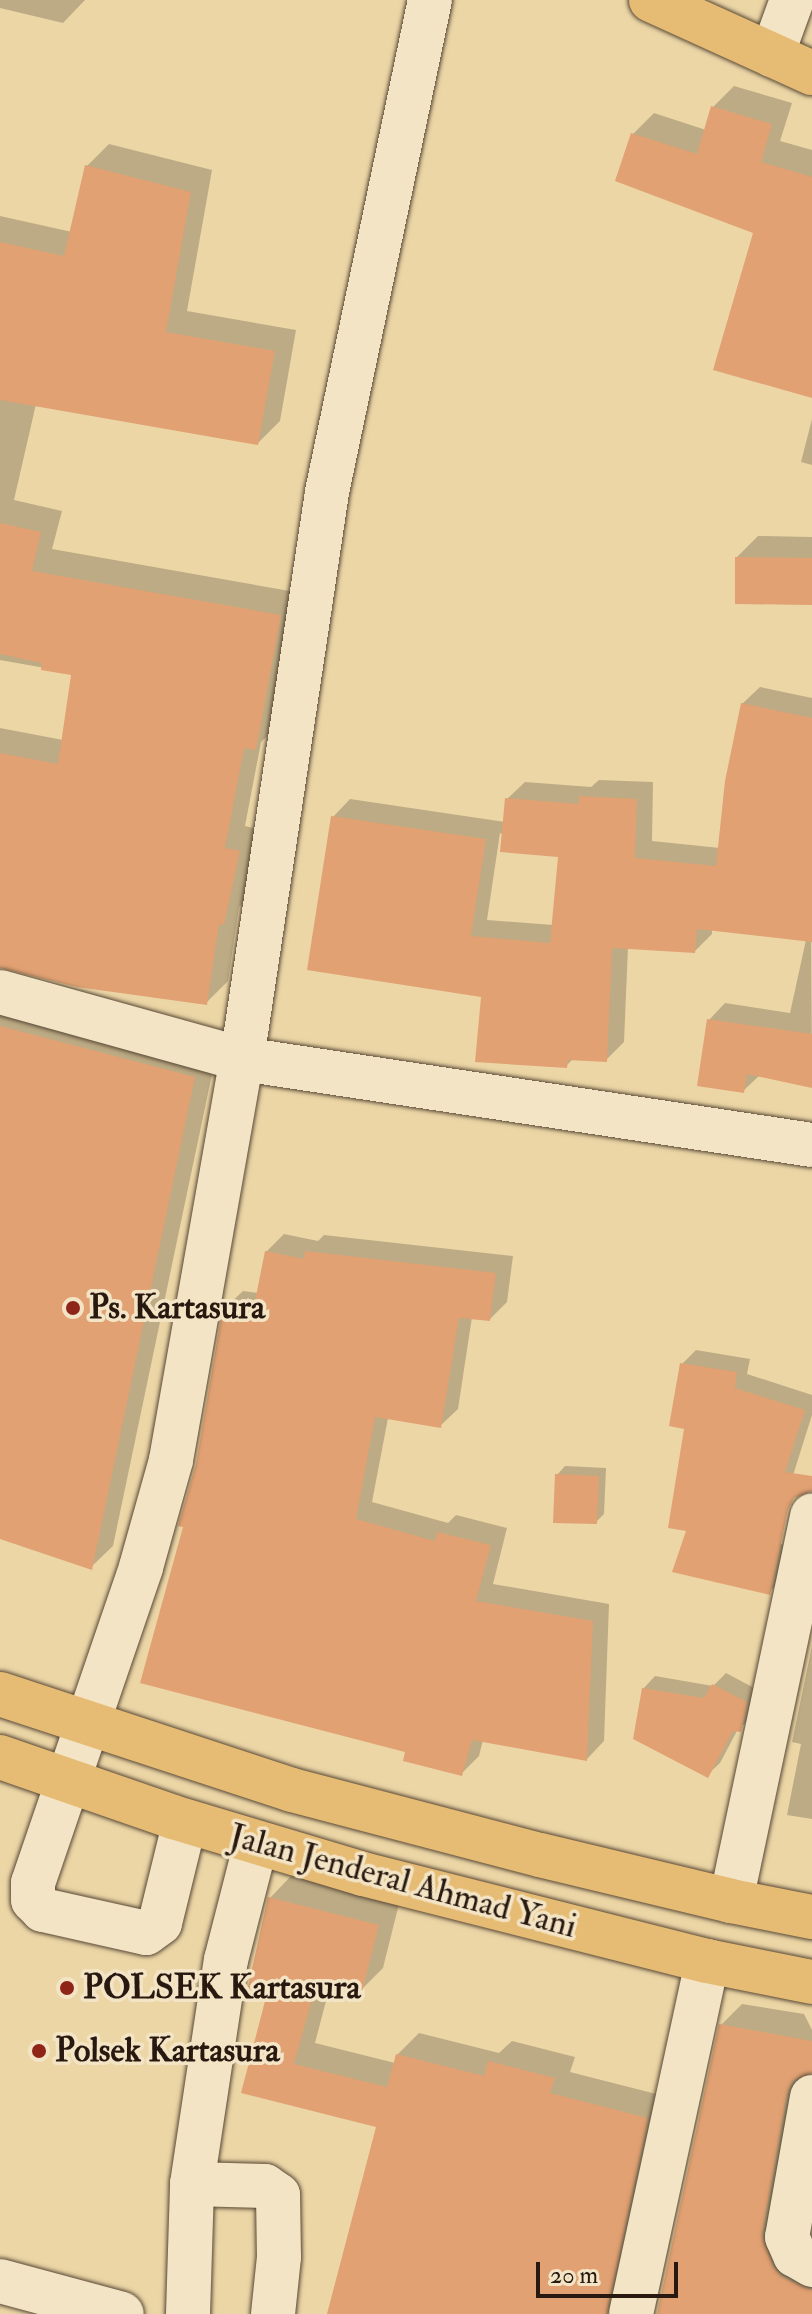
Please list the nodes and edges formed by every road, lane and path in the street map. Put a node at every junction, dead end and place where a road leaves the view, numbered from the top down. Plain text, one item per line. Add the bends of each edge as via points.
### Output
1 (430, 0) edge
2 (651, 0) edge
3 (792, 0) edge
4 (772, 55) junction
5 (812, 73) edge
6 (0, 992) edge
7 (242, 1059) junction
8 (812, 1145) edge
9 (812, 1515) edge
10 (0, 1694) edge
11 (88, 1725) junction
12 (0, 1757) edge
13 (67, 1780) junction
14 (185, 1821) junction
15 (256, 1843) junction
16 (731, 1901) junction
17 (812, 1917) edge
18 (707, 1961) junction
19 (812, 1982) edge
20 (812, 2097) edge
21 (192, 2184) junction
22 (812, 2265) edge
23 (0, 2281) edge
24 (122, 2314) edge
25 (188, 2314) edge
26 (273, 2314) edge
27 (631, 2314) edge

1 - 7 street via 327,492
2 - 4 main road
3 - 4 street
4 - 5 main road
6 - 7 street
7 - 8 street
7 - 11 street via 171,1460
9 - 16 street
10 - 11 main road, Jalan Jenderal Ahmad Yani
11 - 13 street
11 - 16 main road, Jalan Jenderal Ahmad Yani via 292,1790
12 - 13 main road, Jalan Jenderal Ahmad Yani
13 - 14 main road, Jalan Jenderal Ahmad Yani
13 - 14 street via 33,1883 33,1900 43,1910 146,1933 160,1923
14 - 15 main road, Jalan Jenderal Ahmad Yani
15 - 18 main road, Jalan Jenderal Ahmad Yani
15 - 21 street via 226,1960
16 - 17 main road, Jalan Jenderal Ahmad Yani
18 - 19 main road, Jalan Jenderal Ahmad Yani
18 - 27 street
20 - 22 street via 787,2237 795,2255
21 - 25 street
21 - 26 street via 265,2186 278,2195
23 - 24 street

